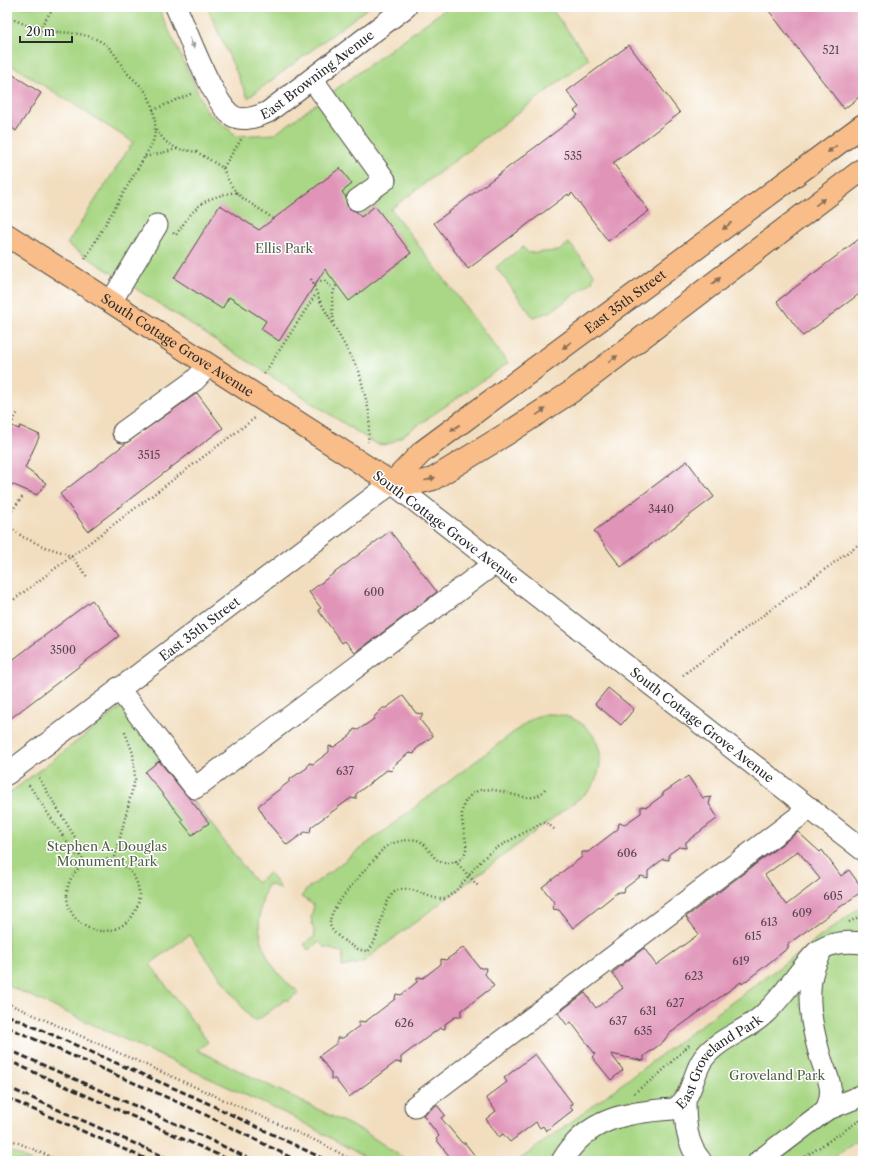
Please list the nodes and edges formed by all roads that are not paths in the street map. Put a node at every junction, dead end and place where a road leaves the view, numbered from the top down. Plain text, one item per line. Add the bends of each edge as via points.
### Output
1 (176, 7) edge
2 (406, 7) edge
3 (312, 78) junction
4 (863, 125) edge
5 (863, 169) edge
6 (357, 200) dead end
7 (157, 225) road end
8 (7, 235) edge
9 (111, 302) junction
10 (209, 365) junction
11 (123, 432) dead end
12 (392, 483) junction
13 (495, 563) junction
14 (118, 688) junction
15 (7, 774) edge
16 (810, 808) junction
17 (863, 850) edge
18 (863, 943) edge
19 (826, 946) junction
20 (863, 1095) edge
21 (685, 1100) junction
22 (415, 1106) dead end
23 (826, 1110) junction
24 (561, 1159) edge
25 (701, 1161) edge
26 (759, 1161) edge

1 -> 3 street, East Browning Avenue via 210,84 223,106 243,128
2 - 3 street, East Browning Avenue
3 - 6 street via 385,180
4 -> 12 main road, East 35th Street via 423,451
12 -> 5 main road via 417,483 433,479 537,415 571,392
7 - 9 street
8 - 9 main road, South Cottage Grove Avenue
9 - 10 main road, South Cottage Grove Avenue
10 - 11 street via 195,380
10 - 12 main road, South Cottage Grove Avenue
12 - 13 street, South Cottage Grove Avenue
12 - 14 street, East 35th Street
13 - 14 street via 195,788
13 - 16 street, South Cottage Grove Avenue
14 - 15 street, East 35th Street
16 - 17 street, South Cottage Grove Avenue
16 - 22 street
18 - 19 street, East Groveland Park via 840,942
19 - 21 street, East Groveland Park via 808,961 788,990 769,1009 713,1048 703,1058 695,1071
19 - 23 street via 816,962 810,995 816,1039 830,1081 830,1100
20 - 23 street
21 - 24 street, East Groveland Park via 673,1109 617,1117 602,1122 574,1143
21 - 25 street via 686,1126 690,1142 695,1155
23 - 26 street

